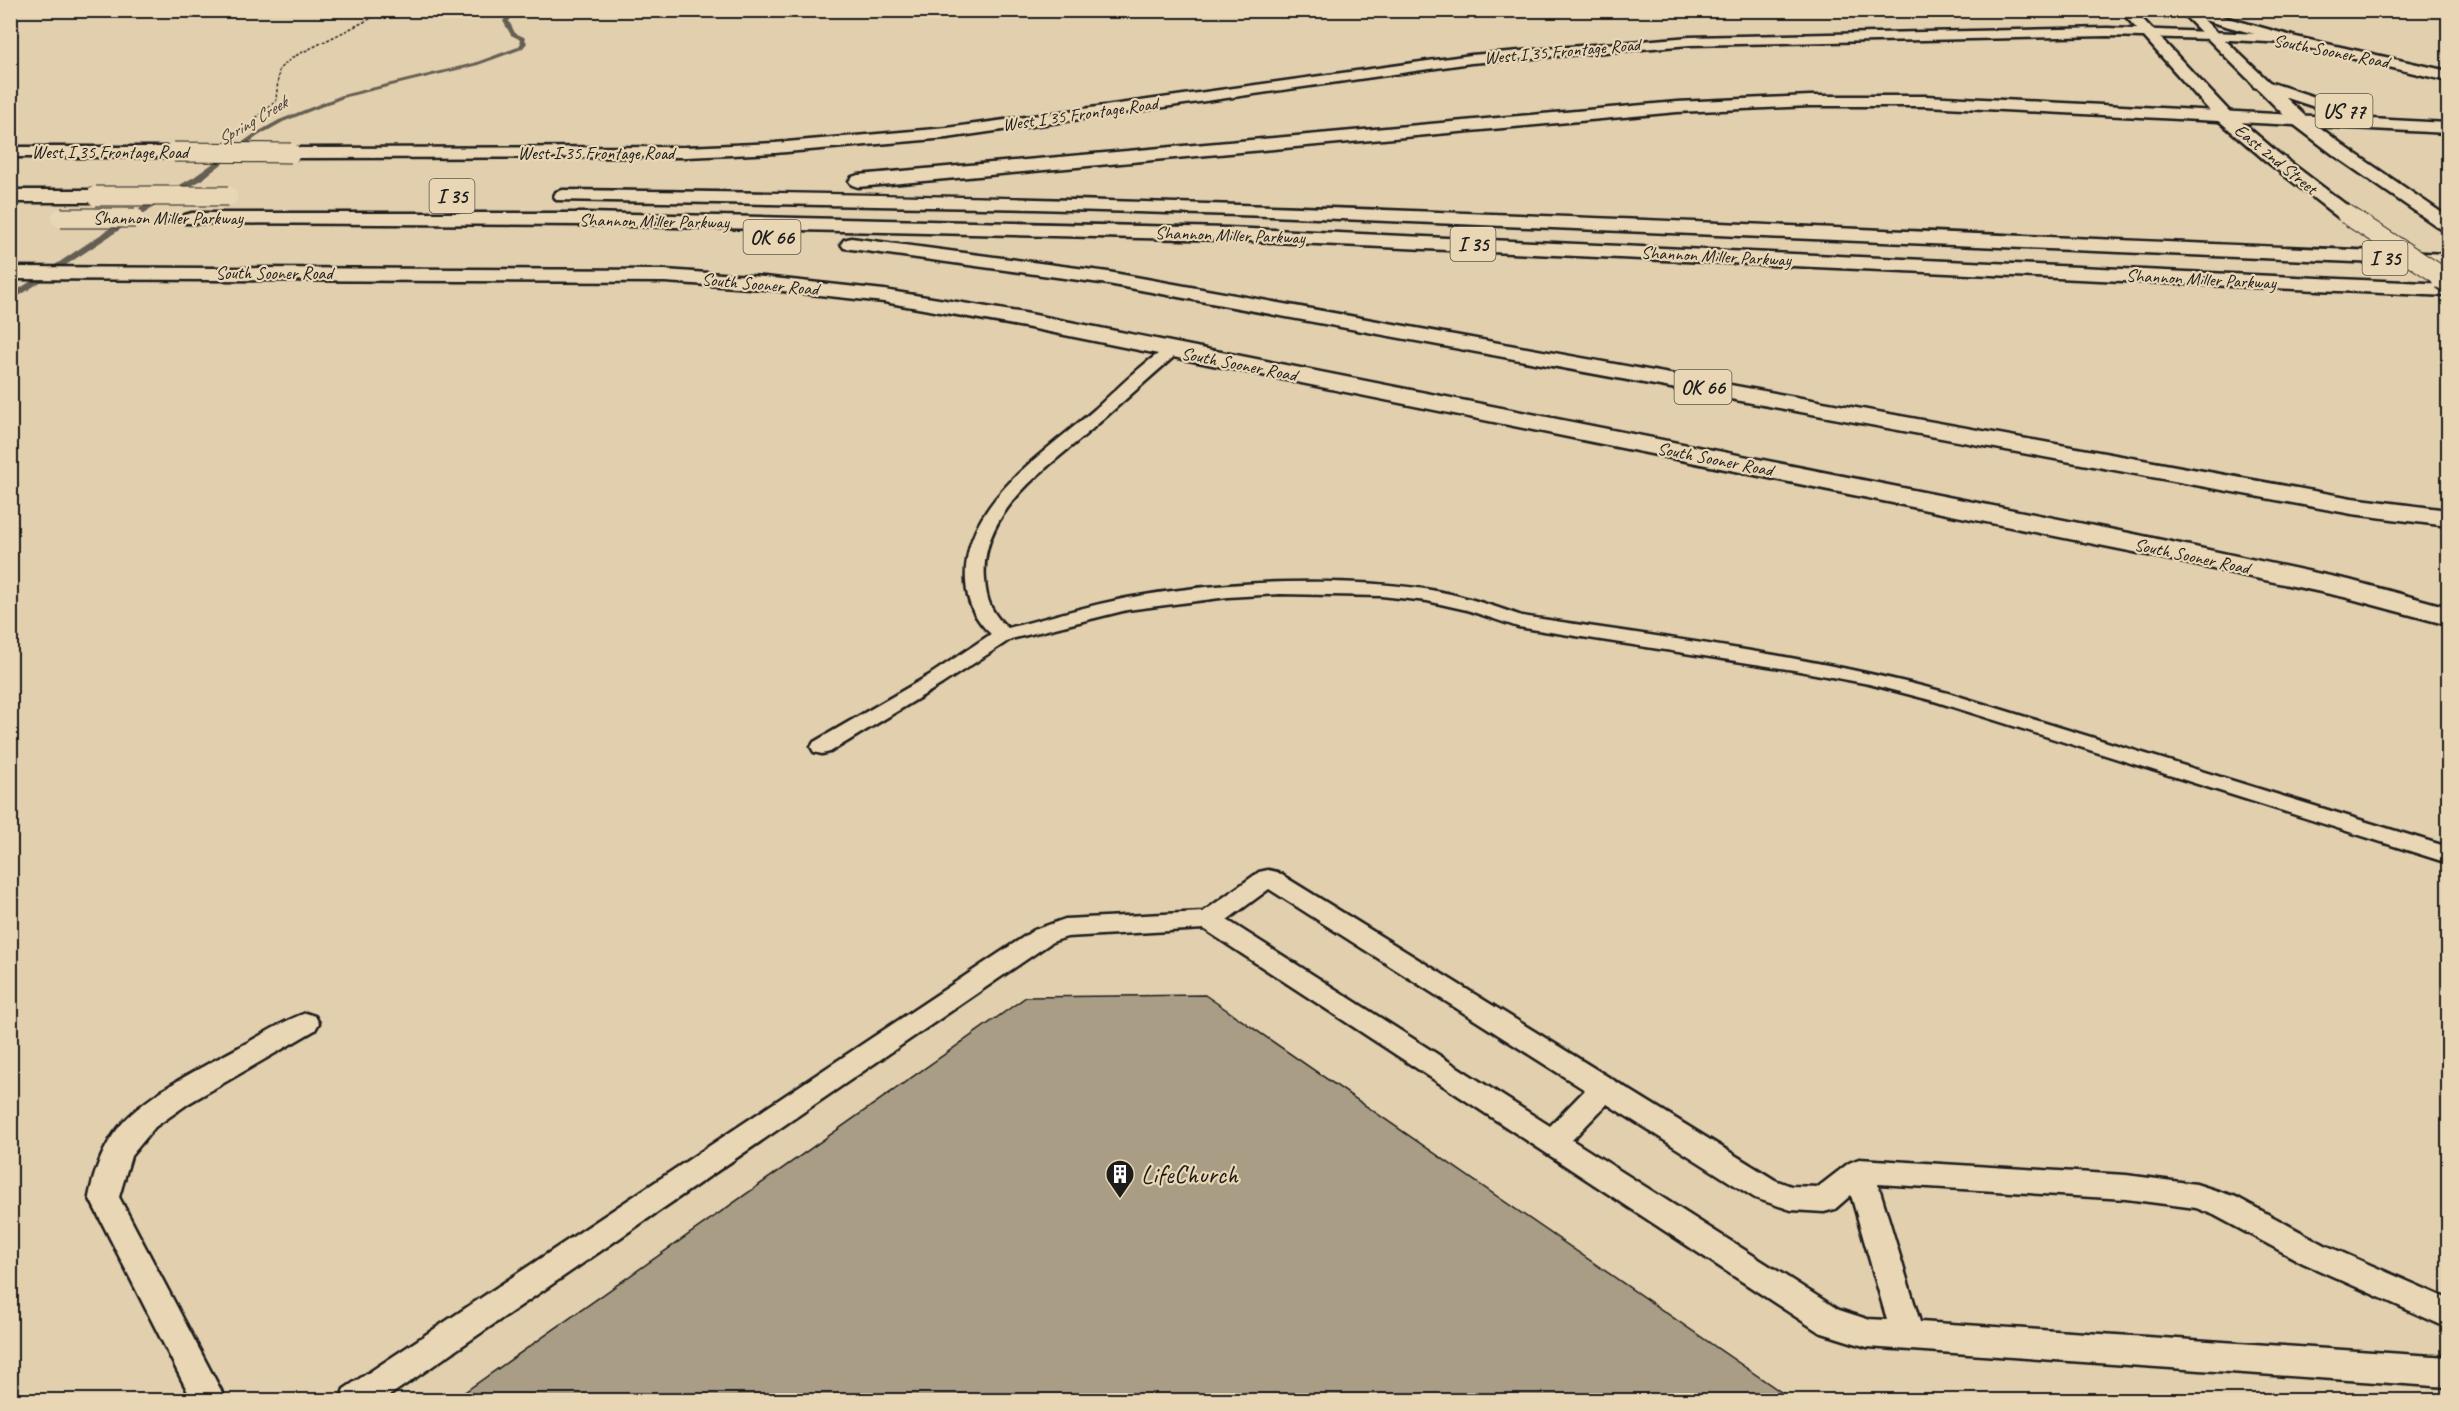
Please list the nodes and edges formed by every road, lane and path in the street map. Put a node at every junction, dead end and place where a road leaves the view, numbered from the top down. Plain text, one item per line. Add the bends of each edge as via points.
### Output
1 (2126, 10) edge
2 (2186, 10) edge
3 (2147, 33) junction
4 (2211, 35) junction
5 (2287, 39) junction
6 (2448, 76) edge
7 (2260, 84) junction
8 (2223, 115) junction
9 (2299, 120) junction
10 (2440, 128) edge
11 (10, 152) edge
12 (10, 196) edge
13 (252, 196) dead end
14 (547, 196) dead end
15 (676, 197) junction
16 (41, 218) dead end
17 (586, 219) junction
18 (2440, 220) edge
19 (2448, 260) edge
20 (10, 273) edge
21 (2448, 280) edge
22 (2448, 290) edge
23 (1172, 351) junction
24 (2448, 518) edge
25 (2448, 616) edge
26 (1004, 634) junction
27 (822, 747) dead end
28 (2448, 855) edge
29 (1209, 920) junction
30 (306, 1023) dead end
31 (1605, 1088) junction
32 (1552, 1142) junction
33 (1858, 1171) junction
34 (2448, 1314) edge
35 (1908, 1336) junction
36 (2448, 1372) edge
37 (208, 1401) edge
38 (356, 1401) edge

1 - 3 main road, East 2nd Street
2 - 4 main road
2 - 5 main road
3 - 4 main road, West I 35 Frontage Road
3 - 8 main road, East 2nd Street
3 - 11 main road, West I 35 Frontage Road, bridge via 1750,39 1579,48 1387,70 948,133 775,148 606,153
4 - 5 main road, South Sooner Road
4 - 7 main road
5 - 6 main road, South Sooner Road
7 - 9 main road
7 - 10 main road, US 77 via 2334,109
8 - 9 main road, OK 66
8 - 15 main road, OK 66 via 1926,101 1749,103
8 - 21 main road, East 2nd Street, bridge via 2346,214
9 - 10 main road
9 - 18 main road
12 - 13 main road, Shannon Miller Parkway, bridge
14 - 15 main road, Shannon Miller Parkway / I 35
15 - 19 main road, Shannon Miller Parkway / I 35 via 1342,212
16 - 17 main road, Shannon Miller Parkway / I 35, bridge
17 - 22 main road, Shannon Miller Parkway / I 35 via 1240,235
17 - 24 main road, OK 66 via 869,246 1108,278 2340,504
20 - 23 main road, South Sooner Road via 665,276 884,296
23 - 25 main road, South Sooner Road via 2134,543 2349,589
23 - 26 lane via 1021,482 991,519 975,558 975,582 981,612
26 - 27 lane
26 - 28 lane via 1127,604 1228,591 1334,588 1427,595 1518,621 1871,678
29 - 31 lane via 1268,878
29 - 32 lane
29 - 38 lane via 1065,928 1043,936
30 - 37 lane via 151,1113 121,1147 107,1177 104,1197
31 - 32 lane
31 - 33 lane via 1765,1189 1791,1198 1824,1200
32 - 35 lane via 1830,1322 1867,1333
33 - 34 lane via 2126,1187 2196,1196 2226,1206 2314,1254
33 - 35 lane
35 - 36 lane

